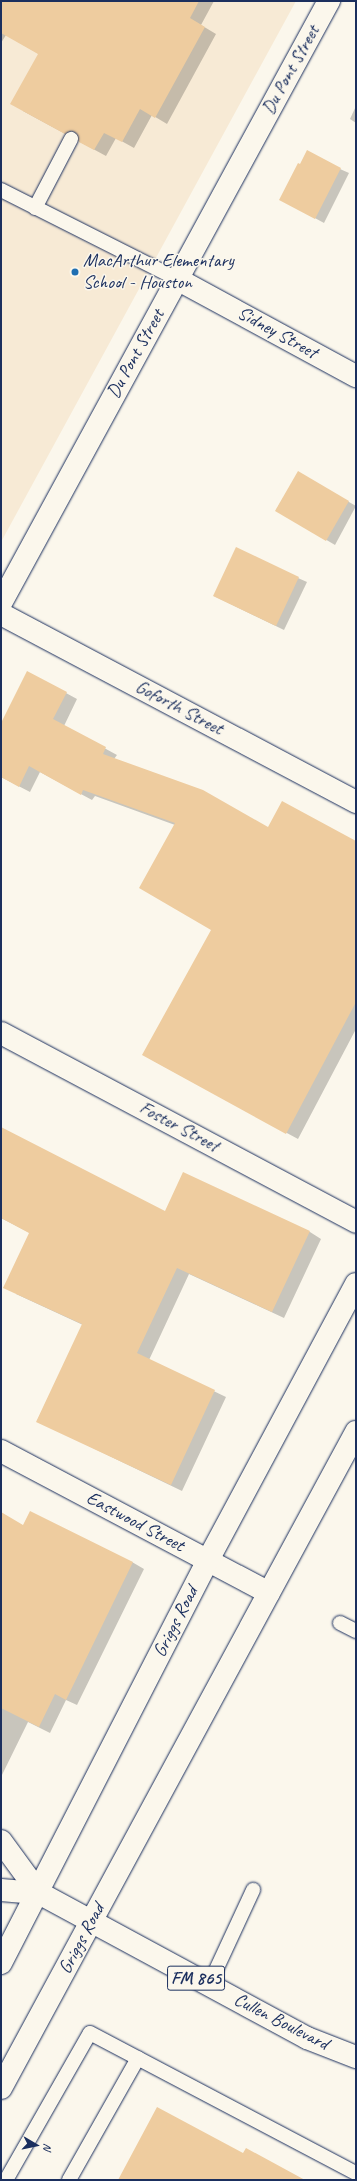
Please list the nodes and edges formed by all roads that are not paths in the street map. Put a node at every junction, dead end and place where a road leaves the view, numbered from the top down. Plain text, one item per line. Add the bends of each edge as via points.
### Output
1 (329, 1) edge
2 (71, 139) dead end
3 (1, 190) edge
4 (35, 208) junction
5 (177, 279) junction
6 (356, 376) edge
7 (1, 603) edge
8 (1, 614) edge
9 (356, 802) edge
10 (1, 1033) edge
11 (356, 1222) edge
12 (356, 1284) edge
13 (356, 1432) edge
14 (1, 1451) edge
15 (208, 1560) junction
16 (269, 1593) junction
17 (340, 1623) dead end
18 (356, 1631) edge
19 (1, 1841) edge
20 (1, 1890) edge
21 (253, 1890) dead end
22 (39, 1893) junction
23 (92, 1921) junction
24 (1, 1963) edge
25 (209, 1985) junction
26 (356, 2057) edge
27 (138, 2058) junction
28 (1, 2088) edge
29 (356, 2173) edge
30 (6, 2180) edge
31 (69, 2180) edge

1 - 5 street, Du Pont Street
2 - 4 lane
3 - 4 lane
4 - 5 lane
5 - 6 street, Sidney Street
5 - 7 street, Du Pont Street
8 - 9 street, Goforth Street
10 - 11 street, Foster Street
12 - 15 street, Griggs Road
13 - 16 street, Griggs Road
14 - 15 street, Eastwood Street
15 - 16 street, Eastwood Street
15 - 22 street, Griggs Road
16 - 23 street, Griggs Road
17 - 18 lane
19 - 22 street, Cullen Boulevard / FM 865
20 - 22 street, Cullen Boulevard / FM 865
21 - 25 lane
22 - 23 street, Cullen Boulevard / FM 865
22 - 24 street, Griggs Road
23 - 25 street, Cullen Boulevard / FM 865
23 - 28 street, Griggs Road
25 - 26 street, Cullen Boulevard / FM 865 via 307,2038
27 - 29 lane
27 - 30 lane via 90,2033
27 - 31 lane

